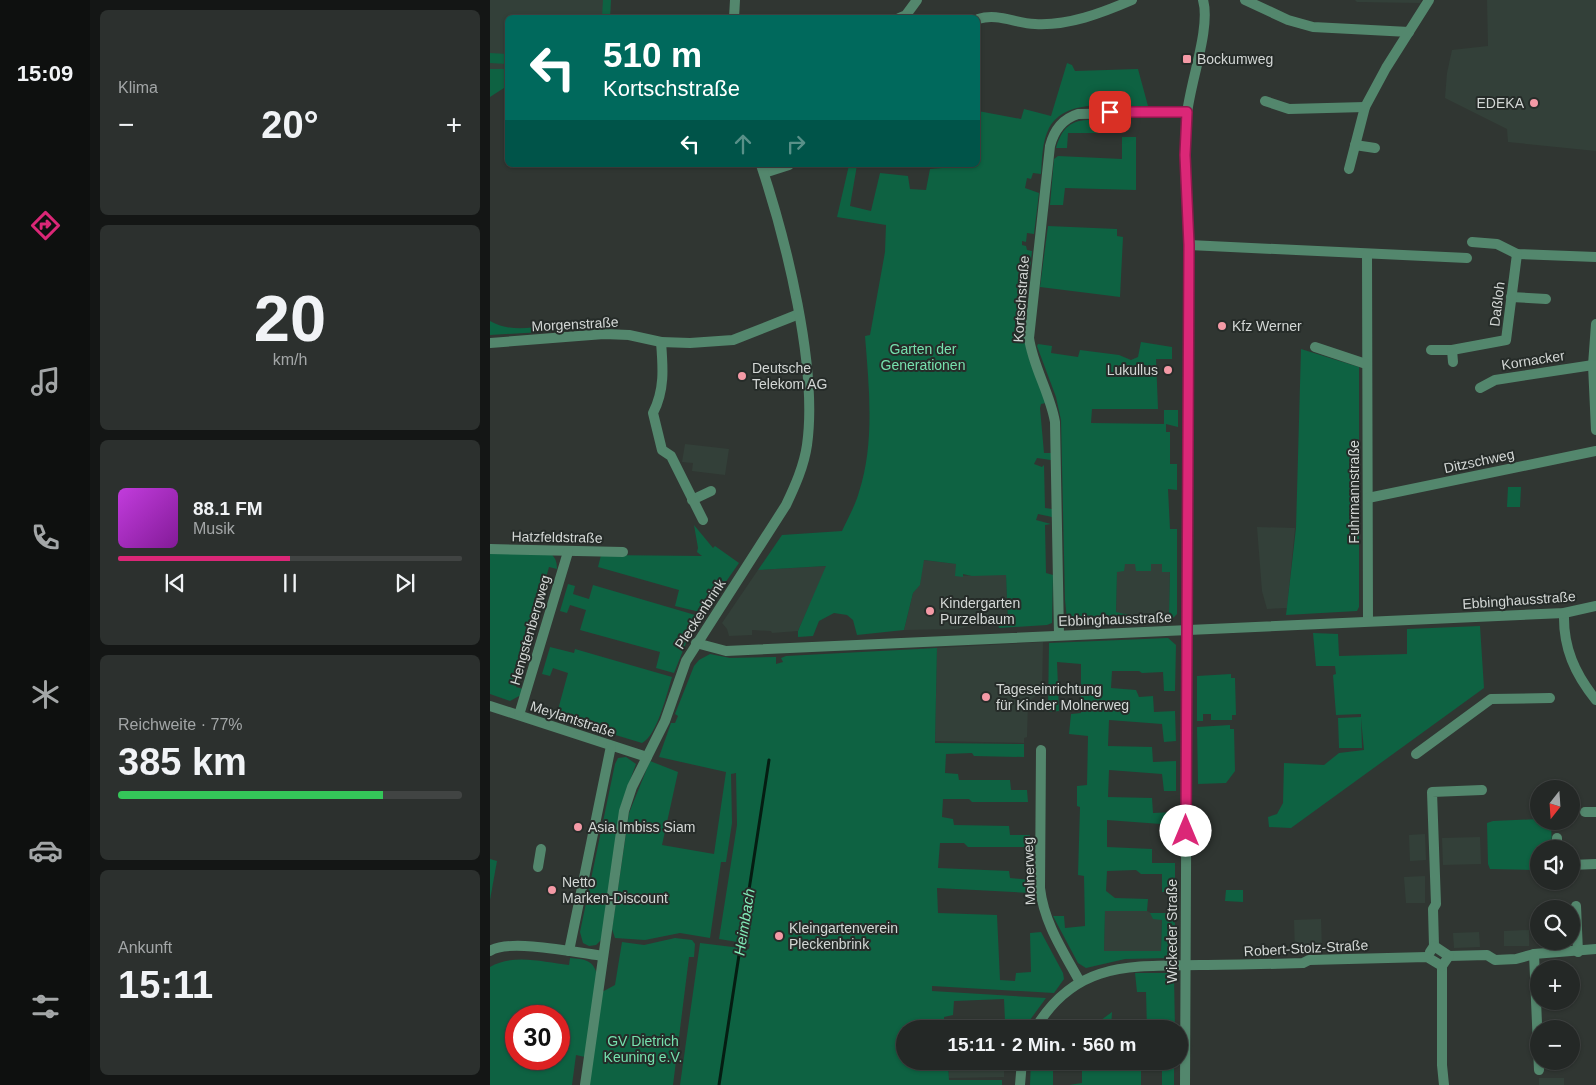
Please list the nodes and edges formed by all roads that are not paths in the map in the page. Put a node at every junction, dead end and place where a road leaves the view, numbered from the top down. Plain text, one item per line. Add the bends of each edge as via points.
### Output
1 (735, 0) edge
2 (917, 0) edge
3 (1132, 0) edge
4 (1203, 0) edge
5 (1245, 0) edge
6 (1429, 0) edge
7 (734, 15) edge
8 (906, 15) edge
9 (980, 19) edge
10 (1409, 32) junction
11 (1265, 101) dead end
12 (1365, 107) junction
13 (1187, 112) junction
14 (1355, 145) junction
15 (1374, 148) dead end
16 (776, 167) edge
17 (763, 169) edge
18 (1349, 169) dead end
19 (1472, 242) dead end
20 (1189, 245) junction
21 (1367, 254) junction
22 (1516, 254) junction
23 (1596, 257) edge
24 (1467, 258) dead end
25 (1511, 297) junction
26 (1546, 299) dead end
27 (799, 314) junction
28 (1596, 324) edge
29 (1596, 332) edge
30 (661, 342) junction
31 (490, 343) edge
32 (1315, 346) dead end
33 (1431, 350) dead end
34 (1452, 350) junction
35 (1453, 362) dead end
36 (1366, 364) junction
37 (1593, 365) junction
38 (1480, 388) dead end
39 (1596, 430) edge
40 (1596, 451) edge
41 (711, 491) dead end
42 (1368, 498) junction
43 (692, 500) junction
44 (703, 520) dead end
45 (490, 549) edge
46 (568, 552) junction
47 (623, 552) dead end
48 (1596, 606) edge
49 (1564, 614) junction
50 (1368, 621) junction
51 (1187, 630) junction
52 (1059, 634) junction
53 (696, 643) junction
54 (1550, 698) dead end
55 (1596, 700) edge
56 (490, 706) edge
57 (519, 715) junction
58 (611, 746) junction
59 (1041, 750) dead end
60 (1416, 754) dead end
61 (648, 757) junction
62 (1482, 790) dead end
63 (1585, 812) dead end
64 (1596, 812) edge
65 (541, 849) dead end
66 (1596, 864) edge
67 (1580, 865) edge
68 (538, 867) dead end
69 (1434, 946) junction
70 (1596, 950) edge
71 (490, 951) edge
72 (569, 951) junction
73 (1578, 952) joint
74 (1534, 954) junction
75 (603, 956) junction
76 (1449, 956) junction
77 (1427, 957) junction
78 (1186, 966) junction
79 (1442, 966) junction
80 (1080, 982) junction
81 (1041, 1020) edge
82 (1537, 1020) edge
83 (1021, 1070) edge
84 (585, 1085) edge
85 (1020, 1085) edge
86 (1185, 1085) edge
87 (1444, 1085) edge

1 - 7 street
2 - 8 street
3 - 9 street via 1100,14 1058,22 1024,23 1005,17
4 - 13 street, Wickeder Straße via 1202,34
5 - 10 street via 1288,20 1313,27
6 - 10 street
10 - 12 street
11 - 12 street via 1289,109
12 - 14 street
13 - 20 street, Wickeder Straße via 1185,155
13 - 52 street, Kortschstraße via 1078,114 1056,128 1050,146 1029,338 1055,422
14 - 15 street
14 - 18 street
16 - 17 street
17 - 27 street, Pleckenbrink
19 - 22 street via 1497,244
20 - 21 street
20 - 51 street, Wickeder Straße
21 - 24 street
21 - 36 street, Fuhrmannstraße
22 - 23 street
22 - 25 street, Daßloh
25 - 26 street
25 - 34 street, Daßloh via 1506,340
27 - 30 street, Morgenstraße via 733,340
27 - 53 street, Pleckenbrink via 809,392 809,427 804,461 776,522
28 - 29 street
29 - 37 street
30 - 31 street, Morgenstraße via 616,334
30 - 43 street via 664,373 659,402 653,412 656,429 662,450 671,456
32 - 36 street
33 - 34 street, Daßloh
34 - 35 street
36 - 42 street, Fuhrmannstraße
37 - 38 street, Kornacker via 1495,380
37 - 39 street
40 - 42 street, Ditzschweg
41 - 43 street
42 - 50 street, Fuhrmannstraße
43 - 44 street
45 - 46 street, Hatzfeldstraße
46 - 47 street, Hatzfeldstraße
46 - 57 street, Hengstenbergweg
48 - 49 street, Ebbinghausstraße
49 - 50 street, Ebbinghausstraße
49 - 55 street via 1569,656 1578,676
50 - 51 street, Ebbinghausstraße
51 - 52 street, Ebbinghausstraße
51 - 78 street, Wickeder Straße
52 - 53 street, Ebbinghausstraße via 726,651
53 - 61 street, Pleckenbrink
54 - 60 street via 1491,699
56 - 57 street, Meylantstraße
57 - 58 street, Meylantstraße
58 - 61 street, Meylantstraße
58 - 72 street
59 - 80 street, Molnerweg via 1042,904 1049,926
61 - 75 street, Pleckenbrink via 624,811
62 - 69 street via 1432,792 1436,904 1433,909
63 - 64 street
65 - 68 street
66 - 67 street
69 - 76 street
69 - 77 street
70 - 73 street
71 - 72 street via 510,946
72 - 75 street
73 - 74 street
74 - 76 street via 1495,960 1487,955
74 - 82 street
75 - 84 street, Pleckenbrink
76 - 79 street
77 - 78 street, Robert-Stolz-Straße
77 - 79 street
78 - 80 street, Robert-Stolz-Straße via 1118,968
78 - 86 street, Wickeder Straße
79 - 87 street
80 - 81 street, Robert-Stolz-Straße via 1055,1001
83 - 85 street

